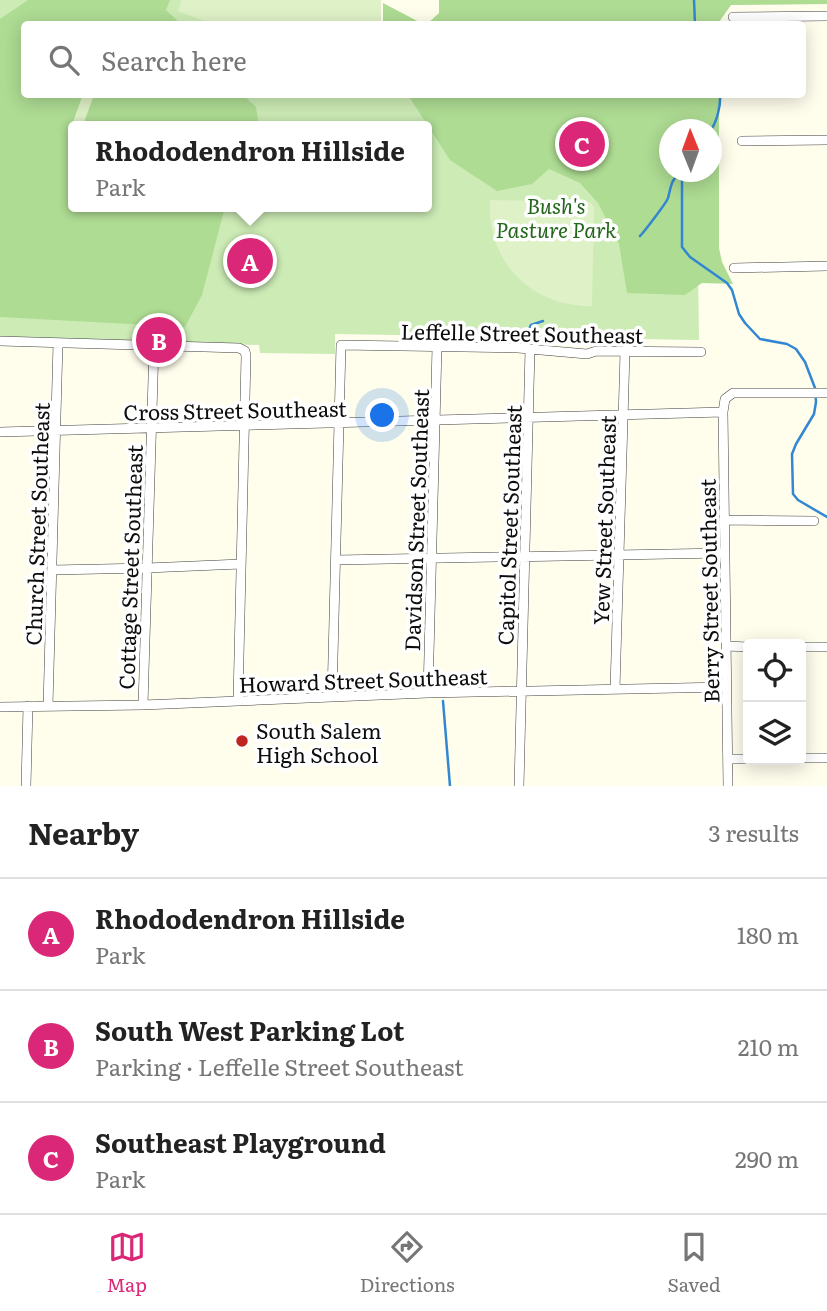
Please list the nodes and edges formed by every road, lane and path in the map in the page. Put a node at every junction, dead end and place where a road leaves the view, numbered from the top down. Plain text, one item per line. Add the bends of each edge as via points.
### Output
1 (827, 16) edge
2 (733, 17) dead end
3 (827, 140) edge
4 (742, 141) dead end
5 (827, 266) edge
6 (734, 268) dead end
7 (0, 341) edge
8 (58, 343) junction
9 (154, 346) junction
10 (437, 347) junction
11 (530, 349) junction
12 (625, 352) junction
13 (701, 352) dead end
14 (826, 393) edge
15 (723, 412) junction
16 (623, 415) junction
17 (529, 418) junction
18 (436, 421) junction
19 (340, 423) junction
20 (245, 426) junction
21 (151, 428) junction
22 (56, 431) junction
23 (0, 432) edge
24 (724, 520) junction
25 (814, 522) dead end
26 (724, 553) junction
27 (620, 554) junction
28 (525, 557) junction
29 (430, 558) junction
30 (336, 561) junction
31 (241, 564) junction
32 (147, 568) junction
33 (53, 570) junction
34 (726, 646) junction
35 (743, 646) edge
36 (806, 647) edge
37 (827, 647) edge
38 (726, 687) junction
39 (615, 689) junction
40 (520, 691) junction
41 (428, 693) junction
42 (332, 697) junction
43 (238, 700) junction
44 (143, 705) junction
45 (28, 706) junction
46 (48, 706) junction
47 (0, 707) edge
48 (806, 758) edge
49 (827, 758) edge
50 (728, 759) junction
51 (743, 759) edge
52 (26, 786) edge
53 (519, 786) edge
54 (728, 786) edge

1 - 2 street
3 - 4 street
5 - 6 street
7 - 8 street
8 - 9 street
8 - 22 street, Church Street Southeast
9 - 20 street via 245,351
9 - 21 street, Cottage Street Southeast
10 - 11 street, Leffelle Street Southeast
10 - 18 street, Davidson Street Southeast
10 - 19 street, Leffelle Street Southeast via 341,345
11 - 12 street, Leffelle Street Southeast
11 - 17 street, Capitol Street Southeast
12 - 13 street, Leffelle Street Southeast
12 - 16 street, Yew Street Southeast
14 - 15 street, Berry Street Southeast via 733,393 725,399
15 - 16 street, Cross Street Southeast
15 - 24 street, Berry Street Southeast
16 - 17 street, Cross Street Southeast
16 - 27 street, Yew Street Southeast
17 - 18 street, Cross Street Southeast
17 - 28 street, Capitol Street Southeast
18 - 19 street, Cross Street Southeast
18 - 29 street, Davidson Street Southeast
19 - 20 street, Cross Street Southeast
19 - 30 street
20 - 21 street, Cross Street Southeast
20 - 31 street
21 - 22 street, Cross Street Southeast
21 - 32 street, Cottage Street Southeast
22 - 23 street, Cross Street Southeast
22 - 33 street, Church Street Southeast
24 - 25 street
24 - 26 street, Berry Street Southeast
26 - 27 street
26 - 34 street, Berry Street Southeast
27 - 28 street
27 - 39 street, Yew Street Southeast
28 - 29 street
28 - 40 street, Capitol Street Southeast
29 - 30 street
29 - 41 street, Davidson Street Southeast
30 - 42 street
31 - 32 street
31 - 43 street
32 - 33 street
32 - 44 street, Cottage Street Southeast
33 - 46 street, Church Street Southeast
34 - 35 street
34 - 38 street, Berry Street Southeast
36 - 37 street
38 - 39 street, Howard Street Southeast
38 - 50 street, Berry Street Southeast
39 - 40 street, Howard Street Southeast
40 - 41 street, Howard Street Southeast
40 - 53 street, Capitol Street Southeast
41 - 42 street, Howard Street Southeast
42 - 43 street, Howard Street Southeast
43 - 44 street, Howard Street Southeast
44 - 46 street, Howard Street Southeast
45 - 46 street, Howard Street Southeast
45 - 47 street, Howard Street Southeast
45 - 52 street
48 - 49 street
50 - 51 street
50 - 54 street, Berry Street Southeast

